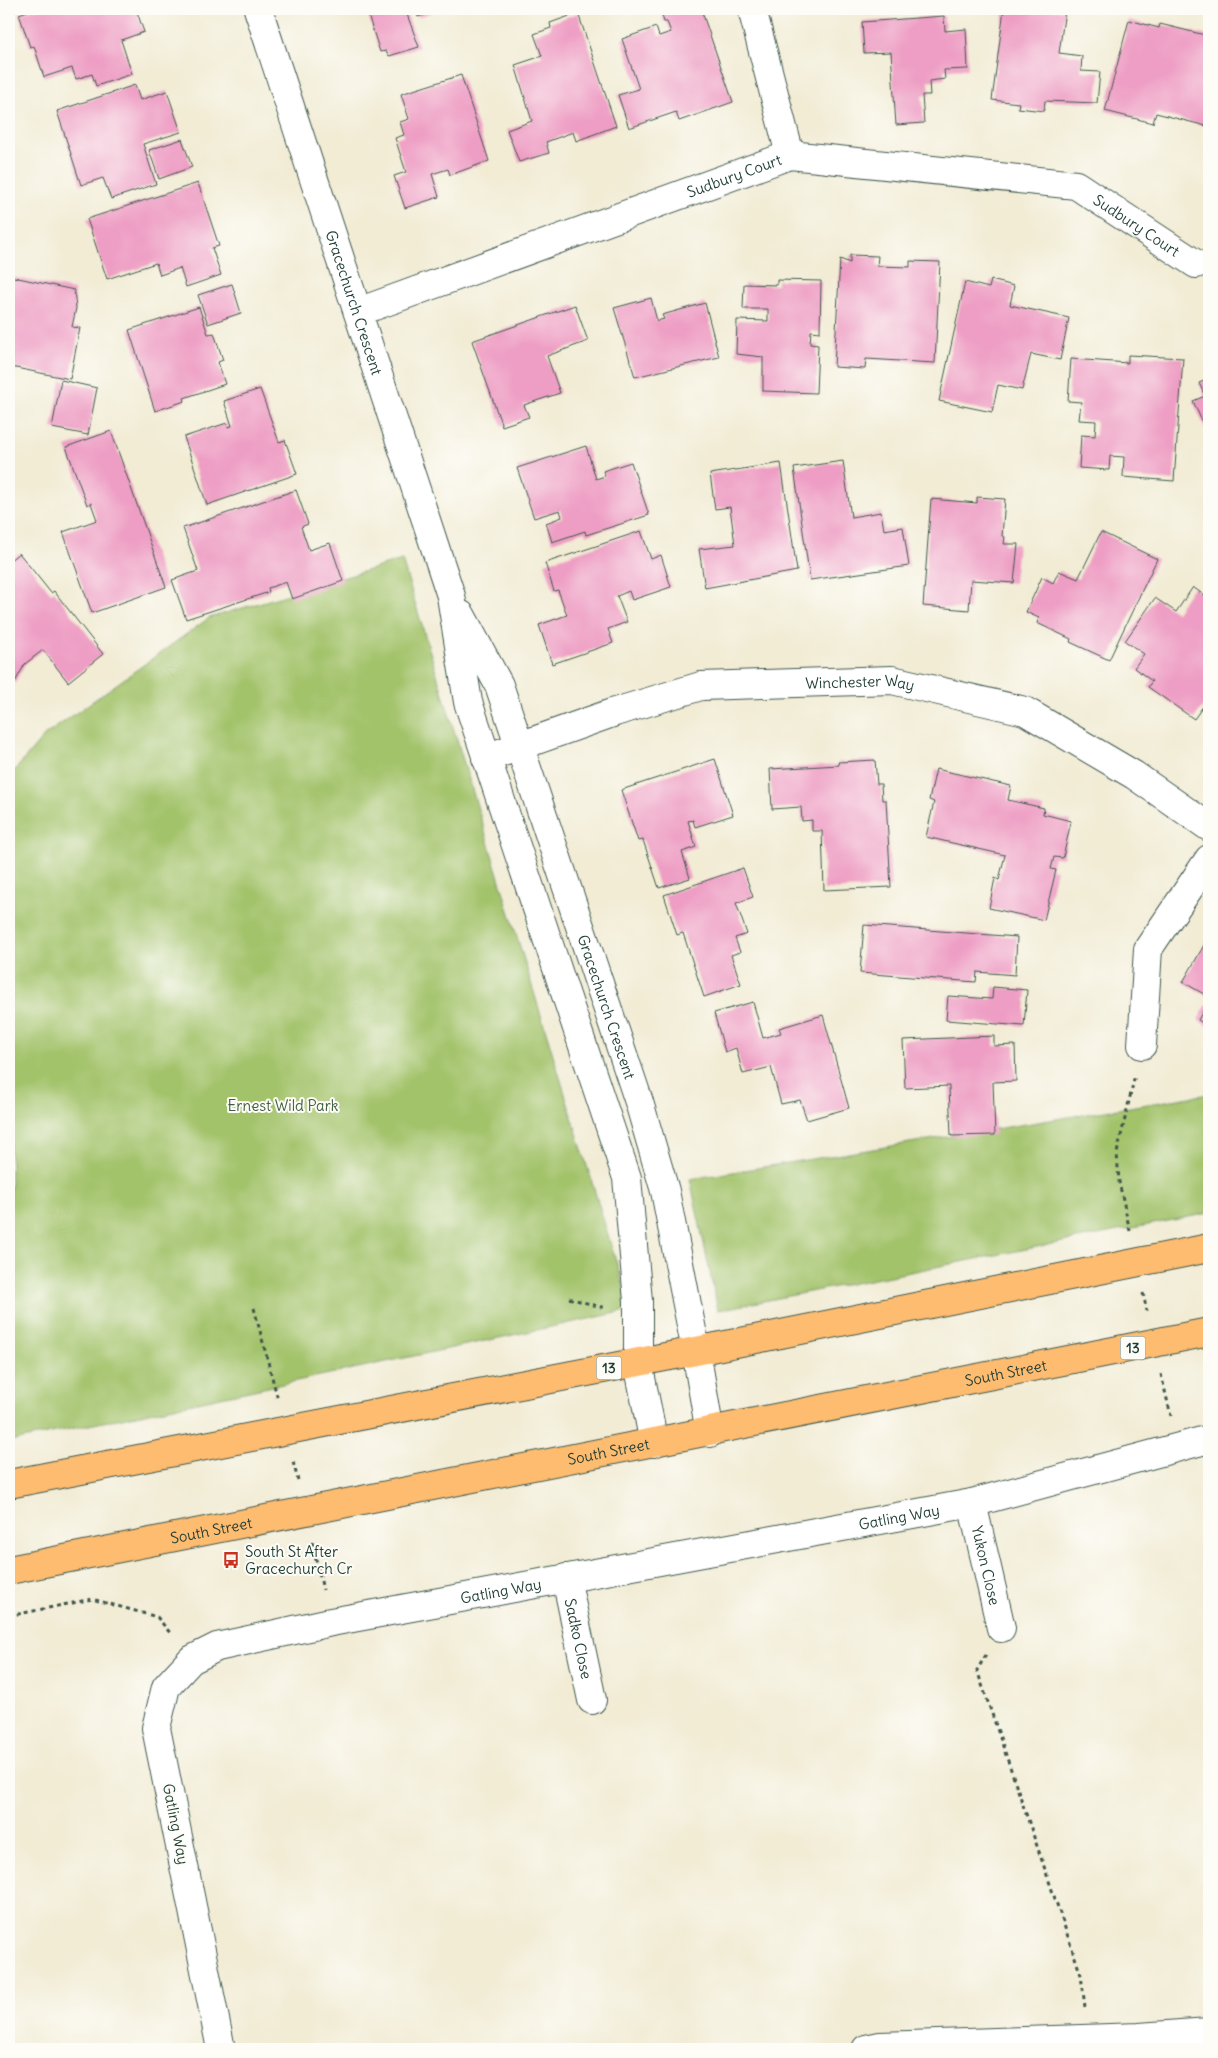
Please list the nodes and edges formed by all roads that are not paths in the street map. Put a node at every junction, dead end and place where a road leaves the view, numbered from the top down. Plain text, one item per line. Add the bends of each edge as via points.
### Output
1 (258, 9) edge
2 (752, 9) edge
3 (790, 155) junction
4 (1196, 264) dead end
5 (358, 312) junction
6 (451, 596) junction
7 (520, 746) junction
8 (486, 758) junction
9 (1209, 827) edge
10 (1209, 859) edge
11 (1142, 1045) dead end
12 (1209, 1248) edge
13 (1209, 1332) edge
14 (696, 1351) junction
15 (638, 1363) junction
16 (710, 1432) junction
17 (1209, 1439) edge
18 (654, 1443) junction
19 (9, 1484) edge
20 (972, 1503) junction
21 (9, 1570) edge
22 (566, 1578) junction
23 (1001, 1628) road end
24 (592, 1700) dead end
25 (1209, 2032) edge
26 (1139, 2043) edge
27 (221, 2049) edge
28 (866, 2049) edge

1 - 5 street, Gracechurch Crescent
2 - 3 street
3 - 4 street, Sudbury Court via 1076,186
3 - 5 street, Sudbury Court
5 - 6 street, Gracechurch Crescent
6 - 7 street, Gracechurch Crescent via 499,685
6 - 8 street, Gracechurch Crescent via 468,702
7 - 8 street, Winchester Way
7 - 9 street, Winchester Way via 701,686 892,680 1025,710 1134,775
7 - 14 street, Gracechurch Crescent via 642,1110 665,1191
8 - 15 street, Gracechurch Crescent via 627,1178 638,1301
10 - 11 street via 1148,949
12 - 14 highway, 13
13 - 16 highway, South Street / 13
14 - 15 highway, 13
14 - 16 street, Gracechurch Crescent
15 - 18 street, Gracechurch Crescent
15 - 19 highway, 13
16 - 18 highway, South Street / 13
17 - 20 street, Gatling Way
18 - 21 highway, South Street / 13
20 - 22 street, Gatling Way
20 - 23 street, Yukon Close
22 - 24 street, Sadko Close
22 - 27 street, Gatling Way via 217,1647 191,1660 166,1687 156,1728
25 - 26 street
26 - 28 street via 1088,2039

